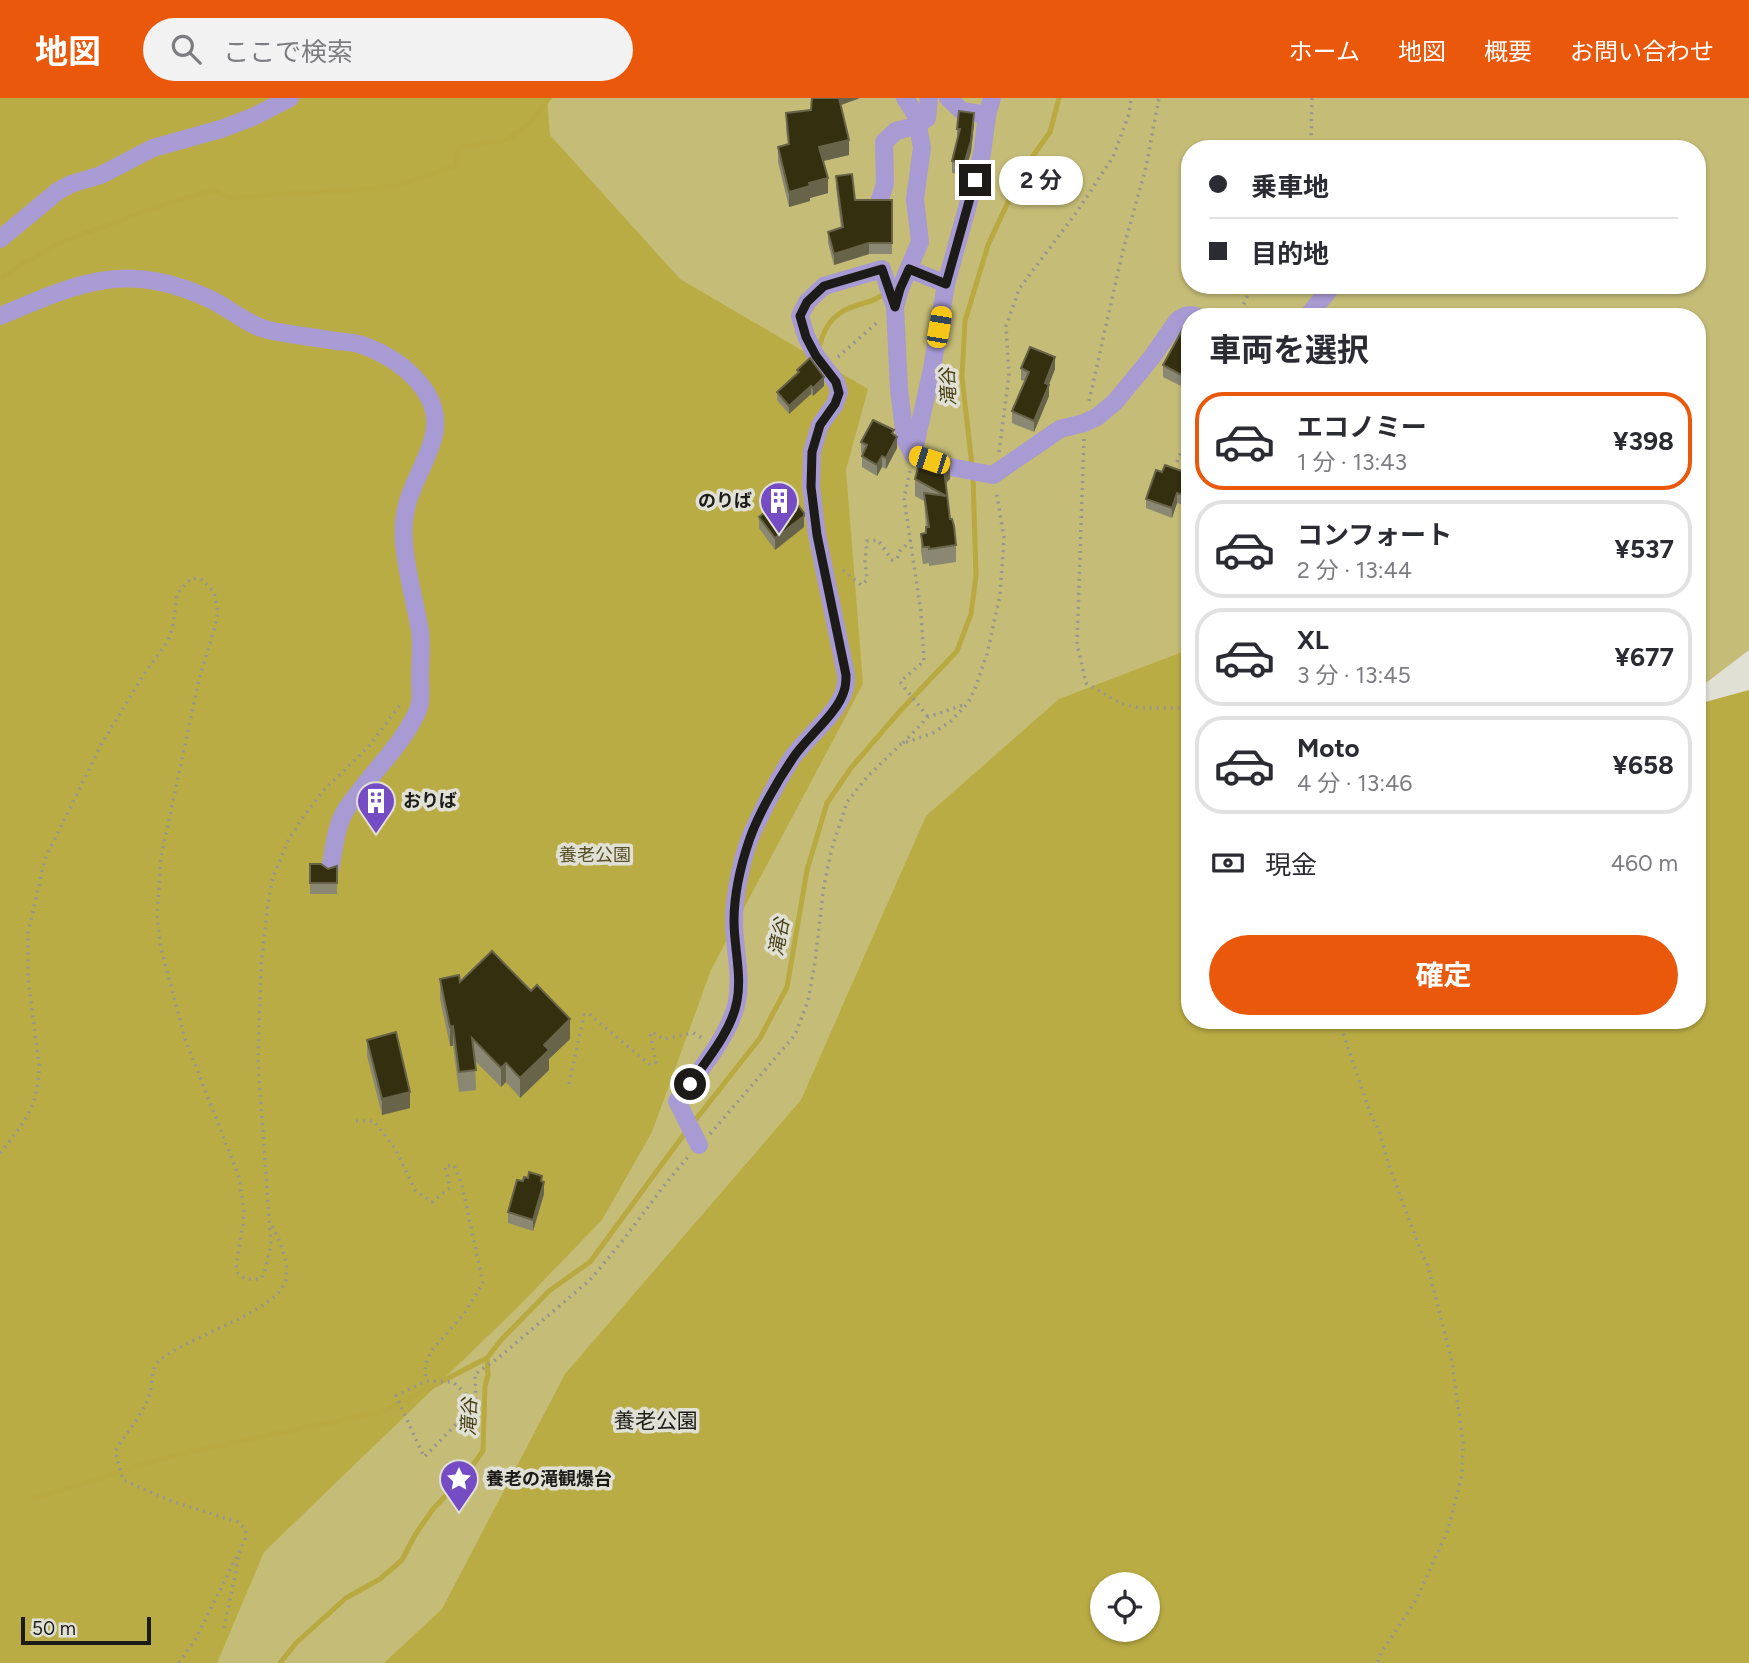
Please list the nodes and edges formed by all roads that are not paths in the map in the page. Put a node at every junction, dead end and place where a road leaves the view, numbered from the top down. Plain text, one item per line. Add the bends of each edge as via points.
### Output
1 (290, 98) edge
2 (905, 98) edge
3 (929, 98) edge
4 (953, 102) edge
5 (990, 106) edge
6 (916, 124) junction
7 (880, 199) edge
8 (0, 239) edge
9 (909, 269) junction
10 (946, 284) junction
11 (1326, 294) edge
12 (895, 307) junction
13 (1314, 308) edge
14 (0, 316) edge
15 (1181, 318) edge
16 (913, 455) junction
17 (330, 869) edge
18 (699, 1145) road end

1 - 8 street via 253,117 153,148 101,175 71,184
2 - 6 street via 916,115
3 - 6 street
4 - 5 street via 962,111
4 - 6 street
5 - 10 street via 982,155
6 - 7 street via 896,131 884,142 885,184
6 - 9 street via 922,148 915,199 920,242
9 - 10 street
9 - 12 street
10 - 16 street
11 - 13 street
12 - 16 street via 899,390 905,439
12 - 18 street via 882,269 824,286 800,316 806,337 839,393 820,425 812,452 811,487 846,675 844,692 793,757 751,836 738,880 734,921 737,999 732,1018 677,1101
14 - 17 street via 85,283 128,277 169,283 266,329 360,344 389,357 421,383 430,399 436,429 408,497 404,519 410,585 421,633 419,706 400,741 344,813
15 - 16 street via 1115,402 1092,421 1060,429 993,475

